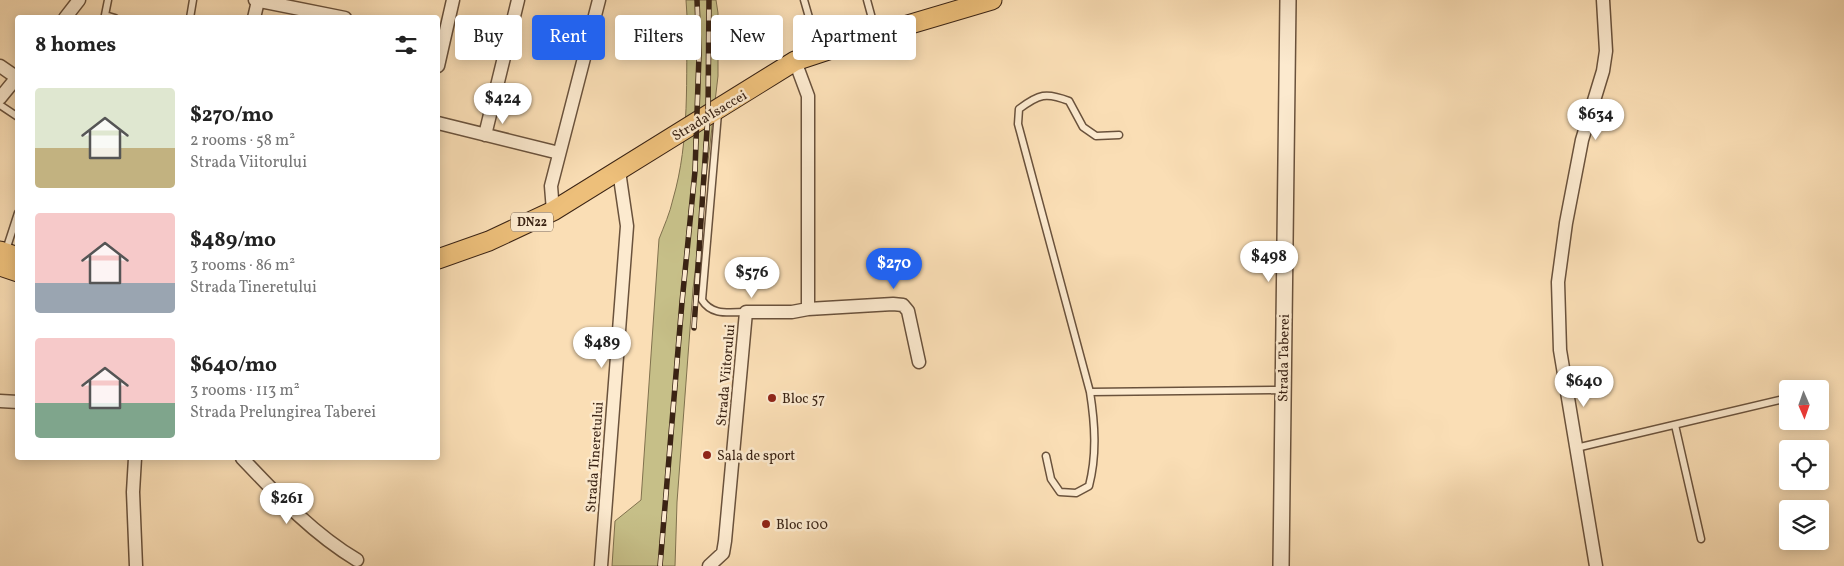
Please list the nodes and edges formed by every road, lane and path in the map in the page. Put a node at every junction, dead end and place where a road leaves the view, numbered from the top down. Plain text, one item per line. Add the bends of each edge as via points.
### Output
1 (79, 0) edge
2 (108, 0) edge
3 (194, 0) edge
4 (256, 0) edge
5 (453, 0) edge
6 (518, 0) edge
7 (599, 0) edge
8 (804, 0) edge
9 (867, 0) edge
10 (992, 0) edge
11 (1288, 0) edge
12 (1603, 0) edge
13 (314, 9) edge
14 (67, 15) edge
15 (105, 15) edge
16 (191, 15) edge
17 (254, 15) edge
18 (335, 15) edge
19 (808, 15) edge
20 (871, 15) edge
21 (916, 22) edge
22 (440, 57) edge
23 (798, 60) edge
24 (795, 61) junction
25 (0, 66) edge
26 (15, 75) edge
27 (15, 79) edge
28 (0, 98) edge
29 (0, 105) edge
30 (718, 108) junction
31 (15, 115) edge
32 (440, 124) edge
33 (485, 135) junction
34 (1119, 135) dead end
35 (559, 153) junction
36 (619, 171) junction
37 (553, 211) junction
38 (15, 224) edge
39 (6, 257) edge
40 (440, 258) edge
41 (15, 268) edge
42 (808, 309) junction
43 (746, 312) junction
44 (919, 362) dead end
45 (1282, 390) junction
46 (1090, 392) junction
47 (1779, 400) edge
48 (0, 401) edge
49 (15, 402) edge
50 (1675, 425) junction
51 (1576, 448) junction
52 (1046, 456) dead end
53 (135, 460) edge
54 (244, 460) edge
55 (1701, 539) dead end
56 (357, 560) dead end
57 (136, 566) edge
58 (601, 566) edge
59 (709, 566) edge
60 (1282, 566) edge
61 (1596, 566) edge

1 - 14 street
2 - 15 lane
3 - 16 lane
4 - 13 street
4 - 17 street
5 - 22 street
6 - 33 street
7 - 35 street
8 - 19 lane
9 - 20 lane
10 - 21 main road, Strada Isaccei / DN22
11 - 45 street, Strada Taberei
12 - 51 street via 1606,52 1603,71 1582,140 1558,282 1560,350
13 - 18 street
23 - 24 main road, Strada Isaccei / DN22
24 - 30 main road, Strada Isaccei / DN22
24 - 42 street via 808,96
25 - 26 street
27 - 28 street
29 - 31 lane
30 - 36 main road, Strada Isaccei / DN22
30 - 43 lane via 702,300 713,311
32 - 33 street
33 - 35 street
34 - 46 lane via 1096,136 1084,128 1069,101 1051,94 1031,100 1019,108 1018,124
35 - 37 street via 551,186
36 - 37 main road, Strada Isaccei / DN22
36 - 58 street, Strada Tineretului via 627,226
37 - 40 main road, Strada Isaccei / DN22 via 489,241
38 - 39 lane
39 - 41 main road
42 - 43 street, Strada Viitorului
42 - 44 street, Strada Viitorului via 903,305 908,311
43 - 59 street, Strada Viitorului via 725,541 723,553
45 - 46 lane
45 - 60 street, Strada Taberei
46 - 52 lane via 1095,424 1094,467 1089,486 1076,493 1060,492 1051,479
47 - 50 lane
48 - 49 street
50 - 51 lane
50 - 55 lane
51 - 61 street
53 - 57 street
54 - 56 street via 291,511 334,547

